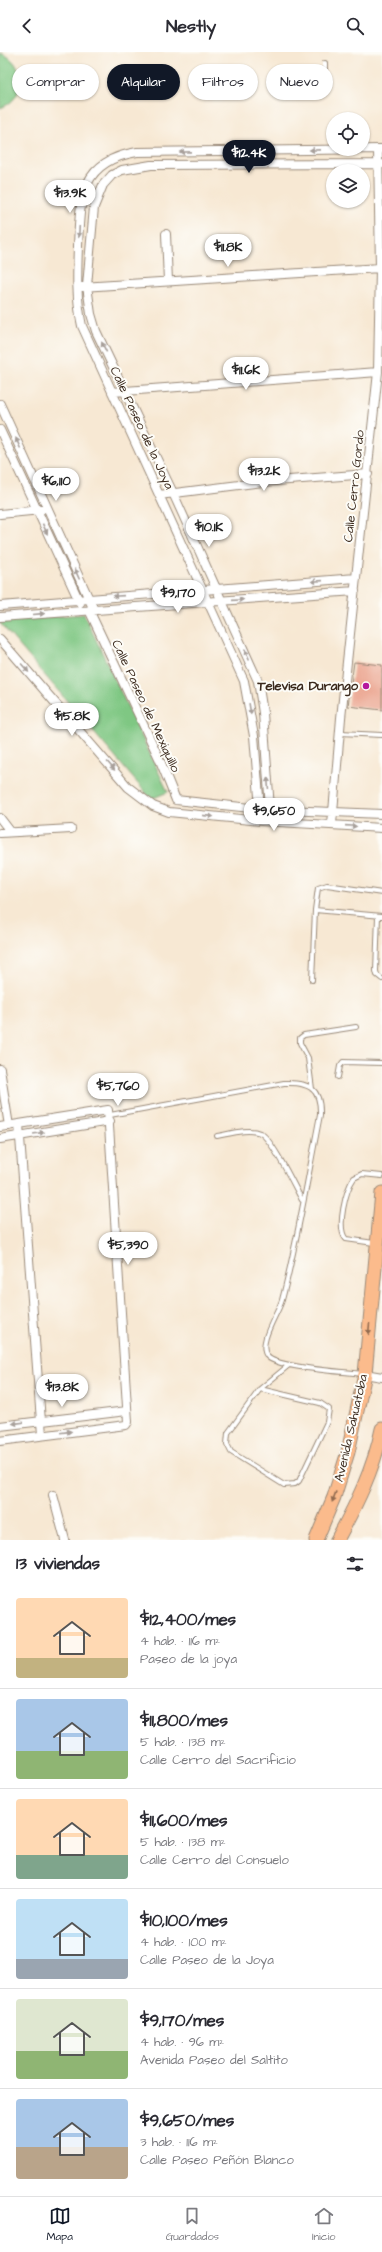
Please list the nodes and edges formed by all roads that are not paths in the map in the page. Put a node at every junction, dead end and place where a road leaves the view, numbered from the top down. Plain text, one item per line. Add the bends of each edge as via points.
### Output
1 (380, 149) edge
2 (206, 152) junction
3 (206, 164) junction
4 (380, 164) edge
5 (166, 234) dead end
6 (381, 268) edge
7 (168, 281) junction
8 (87, 286) junction
9 (76, 287) junction
10 (378, 372) junction
11 (125, 390) junction
12 (112, 392) junction
13 (0, 404) edge
14 (4, 422) edge
15 (0, 430) edge
16 (368, 474) junction
17 (173, 493) junction
18 (159, 495) junction
19 (48, 510) junction
20 (36, 511) junction
21 (0, 514) edge
22 (356, 578) junction
23 (217, 589) junction
24 (203, 590) junction
25 (354, 591) junction
26 (88, 598) junction
27 (78, 599) junction
28 (222, 601) junction
29 (208, 602) junction
30 (0, 606) edge
31 (89, 610) junction
32 (0, 617) edge
33 (0, 639) edge
34 (340, 733) junction
35 (382, 735) edge
36 (176, 800) junction
37 (260, 809) junction
38 (270, 809) junction
39 (334, 811) junction
40 (169, 812) junction
41 (382, 814) edge
42 (0, 818) edge
43 (261, 821) junction
44 (271, 822) junction
45 (332, 824) junction
46 (382, 828) edge
47 (71, 829) dead end
48 (10, 831) junction
49 (0, 832) edge
50 (382, 893) edge
51 (315, 910) junction
52 (380, 916) edge
53 (382, 979) edge
54 (312, 980) dead end
55 (356, 1027) dead end
56 (382, 1063) edge
57 (0, 1069) edge
58 (338, 1078) dead end
59 (312, 1089) junction
60 (109, 1115) junction
61 (19, 1124) junction
62 (4, 1126) edge
63 (21, 1136) junction
64 (217, 1136) dead end
65 (0, 1138) edge
66 (382, 1176) edge
67 (382, 1193) edge
68 (303, 1200) junction
69 (377, 1243) junction
70 (289, 1366) junction
71 (365, 1374) junction
72 (382, 1377) edge
73 (260, 1389) junction
74 (127, 1411) junction
75 (41, 1421) junction
76 (0, 1426) edge
77 (382, 1429) edge
78 (42, 1435) junction
79 (0, 1441) edge
80 (53, 1495) dead end
81 (65, 1540) edge
82 (316, 1540) edge
83 (337, 1540) edge

1 -> 2 street
1 - 4 street, Calle Cerro Gordo
2 - 3 street
2 -> 9 street, Calle Paseo de la Joya via 137,152 118,155 108,160 91,178 80,206
3 - 4 street
3 - 8 street, Calle Paseo de la Joya via 151,165 122,170 112,175 103,185 94,207
4 - 6 street, Calle Cerro Gordo
5 - 7 street
6 - 7 street
6 - 10 street, Calle Cerro Gordo
7 - 8 street
8 - 9 street
11 -> 8 street, Calle Paseo de la Joya via 96,331
9 - 12 street, Calle Paseo de la Joya via 82,326
10 - 11 street
10 - 16 street, Calle Cerro Gordo
11 - 12 street
11 - 17 street, Calle Paseo de la Joya
12 - 18 street, Calle Paseo de la Joya
13 - 14 street, Calle Paseo de Mexiquillo
19 -> 14 street, Calle Paseo de Mexiquillo
15 - 20 street, Calle Paseo de Mexiquillo
16 - 17 street via 263,482
16 - 22 street, Calle Cerro Gordo
17 - 18 street
17 - 23 street, Calle Paseo de la Joya
18 - 24 street, Calle Paseo de la Joya
19 - 20 street
26 -> 19 street, Calle Paseo de Mexiquillo
20 - 21 street
20 -> 27 street, Calle Paseo de Mexiquillo
22 -> 23 street
22 - 25 street, Calle Cerro Gordo
23 - 24 street
23 - 28 street, Calle Paseo de la Joya
24 -> 26 street
24 - 29 street, Calle Paseo de la Joya
28 -> 25 street
25 - 34 street, Calle Cerro Gordo
26 - 27 street
26 - 31 street, Calle Paseo de Mexiquillo
27 - 30 street
27 - 31 street, Calle Paseo de Mexiquillo
28 - 29 street
38 -> 28 street, Calle Paseo de la Joya via 258,681
29 - 31 street
29 -> 37 street, Calle Paseo de la Joya via 241,672 247,691 254,736
32 -> 31 street
31 - 36 street, Calle Paseo de Mexiquillo via 159,758
33 -> 40 street via 128,786 153,806
34 - 35 lane
34 - 39 street, Calle Cerro Gordo
36 - 37 street
36 - 40 street
37 - 38 street
37 - 43 street, Calle Paseo de la Joya
38 - 39 street
38 - 44 street, Calle Paseo de la Joya
39 - 41 street
39 - 45 street, Calle Cerro Gordo
40 -> 43 street
42 - 48 street
43 - 44 street
44 - 45 street
45 -> 46 street
47 - 48 street
48 - 49 street
50 - 51 lane via 321,886 316,892
51 - 52 lane
51 - 54 lane
52 - 53 lane via 376,971
55 - 59 lane via 304,1035 300,1038 308,1058
56 - 58 lane via 343,1062
57 - 62 street
59 - 60 lane via 298,1082 284,1083
59 - 68 lane via 318,1095 321,1104
60 - 61 street
63 -> 60 street
60 - 74 street
61 - 62 street
61 - 63 street
63 - 65 street
63 - 75 street
64 - 68 lane via 253,1131 263,1135
66 - 69 lane via 362,1174 354,1178 345,1201 342,1222 342,1232 346,1239
67 - 69 main road, Avenida Sahuatoba
68 - 70 lane via 282,1301 264,1347 266,1355 278,1364
69 -> 71 main road, Avenida Sahuatoba
70 - 71 lane
70 - 73 lane
71 - 72 street
71 -> 82 main road, Avenida Sahuatoba via 348,1452 334,1497
73 - 73 lane via 320,1403 329,1409 327,1422 299,1481 295,1484 284,1486 231,1452 227,1444 228,1433
74 - 75 street
78 -> 74 street via 126,1425
75 -> 76 street
75 - 78 street
77 - 83 main road, Avenida Sahuatoba via 379,1445 359,1499
78 - 79 street
80 - 81 street

